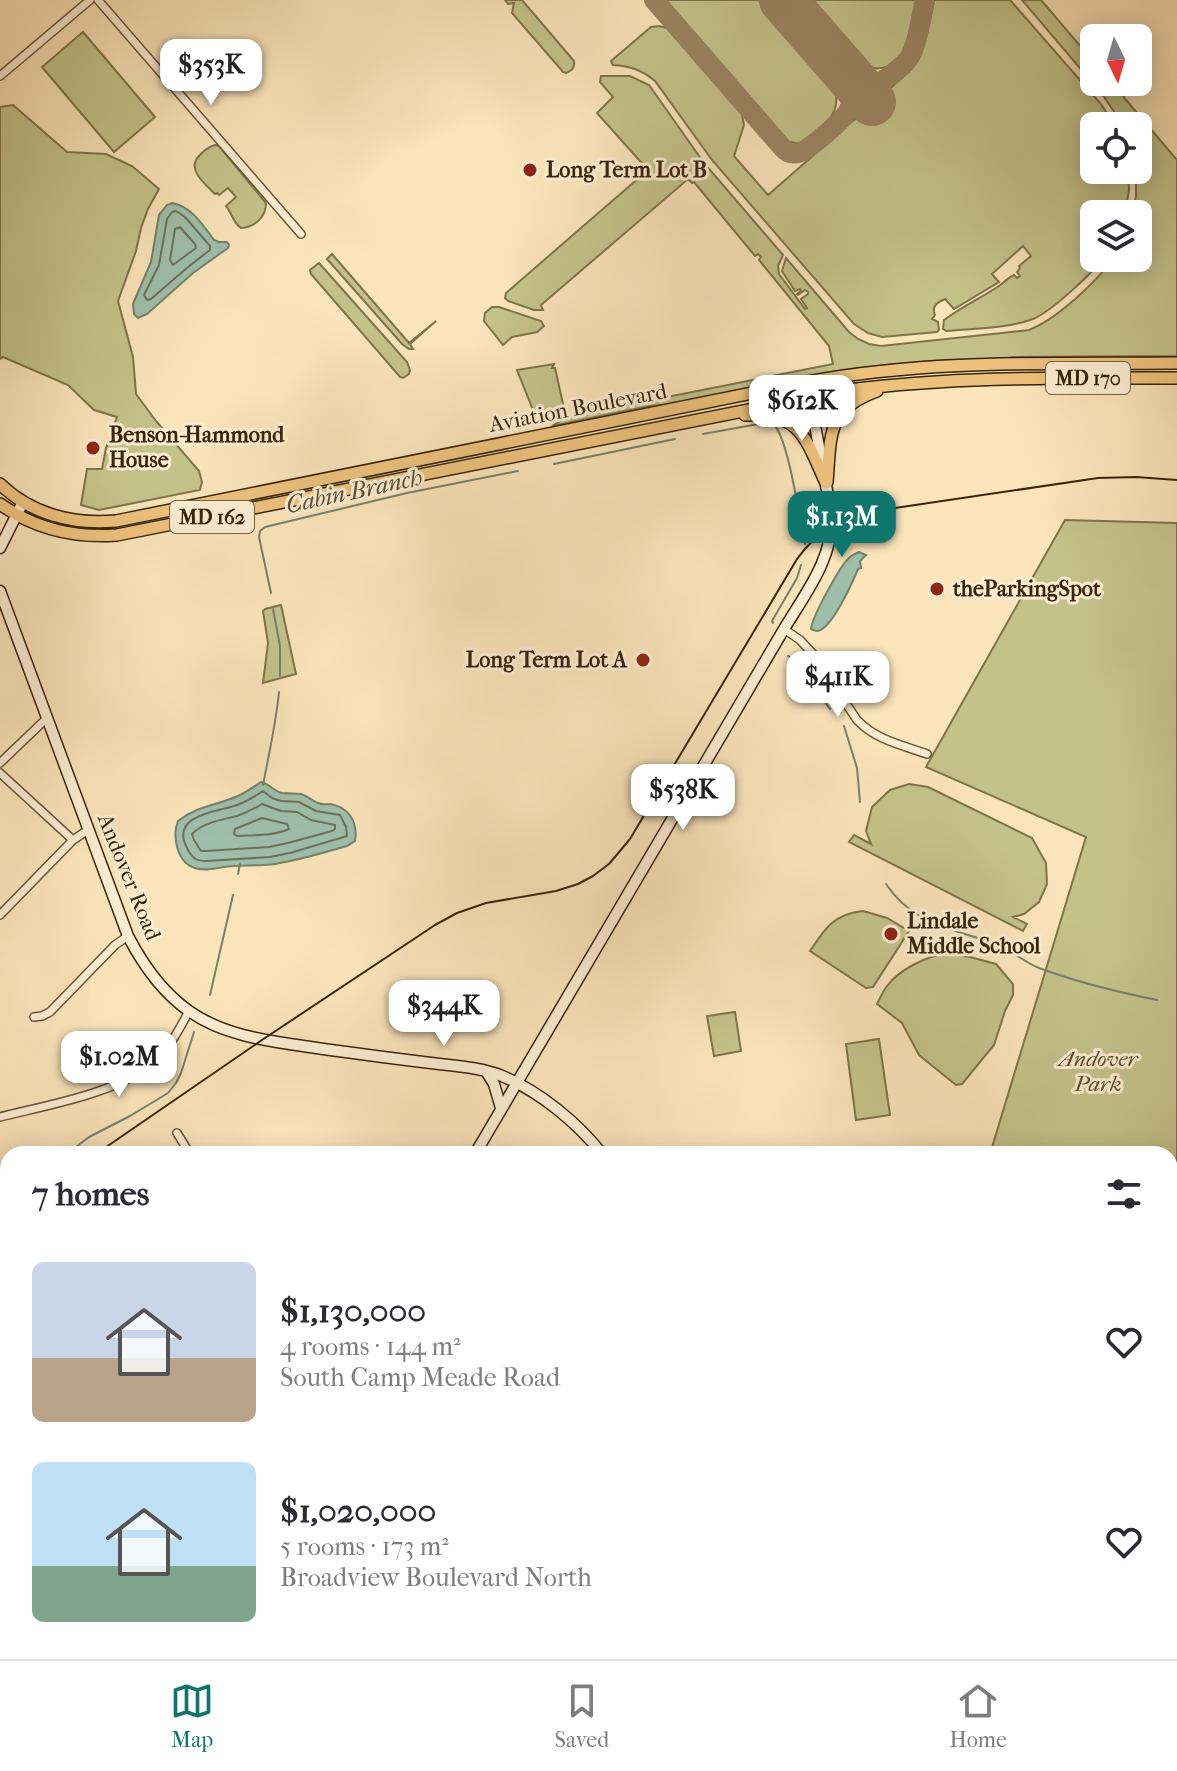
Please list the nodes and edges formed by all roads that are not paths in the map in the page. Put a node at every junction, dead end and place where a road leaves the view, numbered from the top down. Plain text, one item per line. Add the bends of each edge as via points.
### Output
1 (90, 0) edge
2 (98, 0) edge
3 (0, 76) edge
4 (301, 234) dead end
5 (1177, 363) edge
6 (1177, 378) edge
7 (807, 382) junction
8 (897, 384) junction
9 (810, 396) junction
10 (704, 418) junction
11 (826, 483) junction
12 (0, 484) edge
13 (241, 496) junction
14 (23, 502) junction
15 (0, 504) edge
16 (232, 513) junction
17 (16, 515) junction
18 (0, 548) edge
19 (0, 591) edge
20 (784, 629) junction
21 (47, 718) junction
22 (927, 754) dead end
23 (0, 763) edge
24 (0, 773) edge
25 (88, 830) junction
26 (73, 840) junction
27 (0, 915) edge
28 (128, 936) junction
29 (189, 1011) junction
30 (34, 1017) dead end
31 (486, 1071) junction
32 (516, 1083) junction
33 (501, 1108) junction
34 (0, 1117) edge
35 (177, 1133) dead end
36 (185, 1146) edge
37 (480, 1146) edge
38 (596, 1146) edge

1 - 3 street
2 - 4 street
5 - 7 main road, Aviation Boulevard / MD 170 via 924,367
6 - 8 main road, Aviation Boulevard / MD 170
7 - 9 main road, MD 170
7 - 13 main road, Aviation Boulevard / MD 162
8 - 9 main road, Aviation Boulevard / MD 162
8 - 11 main road, MD 170 via 850,403 838,417
9 - 10 main road, Aviation Boulevard / MD 162
9 - 11 main road, MD 170
10 - 11 main road via 767,414 787,421 803,436
10 - 16 main road, Aviation Boulevard / MD 162
11 - 20 main road, MD 170 via 830,541
12 - 14 main road, Aviation Boulevard / MD 162
13 - 14 main road, Aviation Boulevard / MD 162 via 107,522 62,517
13 - 16 main road
14 - 17 main road
15 - 17 main road, Aviation Boulevard / MD 162
16 - 17 main road, Aviation Boulevard / MD 162 via 96,536 65,533
17 - 18 main road
19 - 21 main road, Andover Road
20 - 22 street via 814,655 866,729
20 - 32 main road, MD 170
21 - 23 street
21 - 25 main road, Andover Road
24 - 26 street
25 - 26 street
25 - 28 main road, Andover Road
26 - 27 street
28 - 29 main road, Andover Road via 150,973
28 - 30 street via 50,1012
29 - 31 main road, Andover Road via 262,1040
29 - 34 street via 169,1045 135,1076
31 - 32 main road, Andover Road
31 - 33 main road
32 - 33 main road, MD 170
32 - 38 main road, Andover Road via 572,1121
33 - 37 main road, MD 170
35 - 36 street

